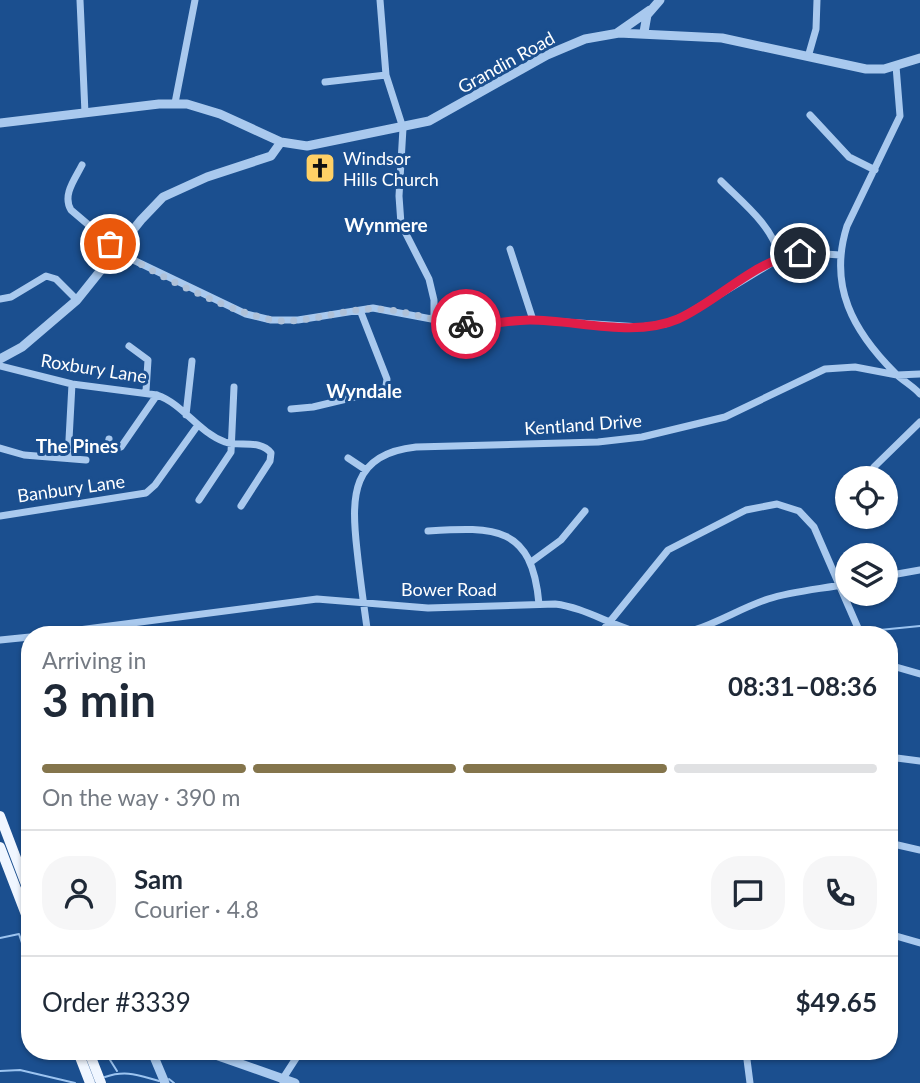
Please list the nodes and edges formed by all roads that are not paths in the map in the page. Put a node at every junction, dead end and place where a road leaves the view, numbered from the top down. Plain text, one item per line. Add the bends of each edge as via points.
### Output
1 (80, 0) edge
2 (195, 0) edge
3 (380, 0) edge
4 (660, 0) edge
5 (817, 0) edge
6 (650, 10) junction
7 (644, 32) junction
8 (616, 33) junction
9 (808, 57) junction
10 (920, 58) edge
11 (896, 66) junction
12 (386, 75) junction
13 (325, 82) dead end
14 (175, 103) junction
15 (85, 113) junction
16 (810, 114) dead end
17 (0, 123) edge
18 (403, 128) junction
19 (281, 142) junction
20 (312, 145) junction
21 (268, 158) junction
22 (82, 165) dead end
23 (875, 170) junction
24 (721, 181) dead end
25 (510, 249) dead end
26 (118, 251) junction
27 (840, 255) junction
28 (780, 258) junction
29 (0, 299) edge
30 (77, 300) junction
31 (359, 310) junction
32 (434, 320) junction
33 (533, 320) junction
34 (129, 346) dead end
35 (0, 359) edge
36 (192, 361) dead end
37 (0, 366) edge
38 (920, 374) edge
39 (897, 375) junction
40 (72, 384) junction
41 (234, 387) dead end
42 (146, 391) junction
43 (920, 394) edge
44 (157, 395) junction
45 (291, 409) dead end
46 (186, 415) junction
47 (920, 422) edge
48 (198, 425) junction
49 (108, 439) dead end
50 (233, 444) junction
51 (0, 448) edge
52 (68, 458) junction
53 (348, 458) dead end
54 (86, 460) dead end
55 (875, 466) edge
56 (366, 470) junction
57 (199, 500) dead end
58 (241, 506) dead end
59 (585, 511) dead end
60 (0, 516) edge
61 (428, 531) dead end
62 (531, 562) junction
63 (835, 569) edge
64 (920, 570) edge
65 (898, 574) edge
66 (835, 586) edge
67 (363, 601) junction
68 (539, 604) junction
69 (851, 606) edge
70 (610, 622) junction
71 (107, 626) edge
72 (367, 626) edge
73 (607, 626) edge
74 (622, 626) edge
75 (698, 626) edge
76 (858, 626) edge
77 (21, 638) edge
78 (0, 640) edge
79 (898, 668) edge
80 (920, 674) edge
81 (898, 758) edge
82 (920, 761) edge
83 (0, 816) edge
84 (898, 845) edge
85 (0, 847) edge
86 (920, 850) edge
87 (21, 871) edge
88 (21, 902) edge
89 (898, 937) edge
90 (920, 943) edge
91 (81, 1060) edge
92 (92, 1060) edge
93 (155, 1060) edge
94 (228, 1060) edge
95 (295, 1060) edge
96 (747, 1060) edge
97 (282, 1080) junction
98 (90, 1083) edge
99 (101, 1083) edge
100 (165, 1083) edge
101 (295, 1083) edge
102 (750, 1083) edge

1 - 15 street
2 - 14 street
3 - 12 street
4 - 6 street
5 - 9 street via 816,29
6 - 7 street
6 - 8 street
7 - 8 street, Grandin Road
7 - 9 street, Grandin Road via 722,38
8 - 18 street, Grandin Road via 585,39 547,55 440,117
9 - 11 street, Grandin Road via 866,69
10 - 11 street, Grandin Road
11 - 23 street via 900,116
12 - 13 street
12 - 18 street
14 - 15 street
14 - 19 street via 220,114
15 - 17 street
16 - 23 street via 849,156
18 - 20 street, Grandin Road
18 - 32 street via 400,217 429,279
19 - 20 street
19 - 21 street
20 - 21 street
21 - 26 street via 163,197
22 - 26 street via 69,191 69,207
23 - 27 street via 847,226
24 - 28 street via 765,226
25 - 33 street
26 - 30 street
26 - 31 street via 246,314 298,320
27 - 28 street
27 - 39 street via 847,310
28 - 33 street via 665,324 640,327
29 - 30 street via 11,298 46,276
30 - 35 street via 22,347
31 - 32 street via 373,308
31 - 45 street via 386,386
32 - 33 street via 472,325
34 - 42 street via 148,360
36 - 46 street
37 - 40 street, Roxbury Lane
38 - 39 street, Kentland Drive
39 - 43 street
39 - 56 street, Kentland Drive via 855,367 825,369 745,409 658,434 598,442 404,449 378,459
40 - 42 street, Roxbury Lane
40 - 52 street
41 - 50 street
42 - 44 street, Roxbury Lane
44 - 46 street, Roxbury Lane
44 - 49 street via 121,447 112,450
46 - 48 street, Roxbury Lane
47 - 55 street
48 - 50 street, Roxbury Lane
48 - 60 street, Banbury Lane via 146,493
50 - 57 street
50 - 58 street, Roxbury Lane via 260,445 271,453
51 - 52 street
52 - 54 street
53 - 56 street
56 - 67 street via 354,494 352,512
59 - 62 street via 561,540
61 - 62 street via 471,528 496,532 517,543
62 - 68 street
63 - 70 street via 807,518 786,506 767,504 668,550
64 - 65 street
66 - 75 street, Bower Road via 770,598
67 - 68 street, Bower Road via 437,608
67 - 71 street, Bower Road via 286,602
67 - 72 street
68 - 70 street, Bower Road via 573,607
69 - 76 street
70 - 73 street
70 - 74 street, Bower Road
77 - 78 street
79 - 80 street
81 - 82 street
83 - 87 main road
84 - 86 street
85 - 88 main road
89 - 90 street
91 - 98 main road
92 - 99 main road
93 - 100 street
94 - 97 street
95 - 97 street
96 - 102 street
97 - 101 street

